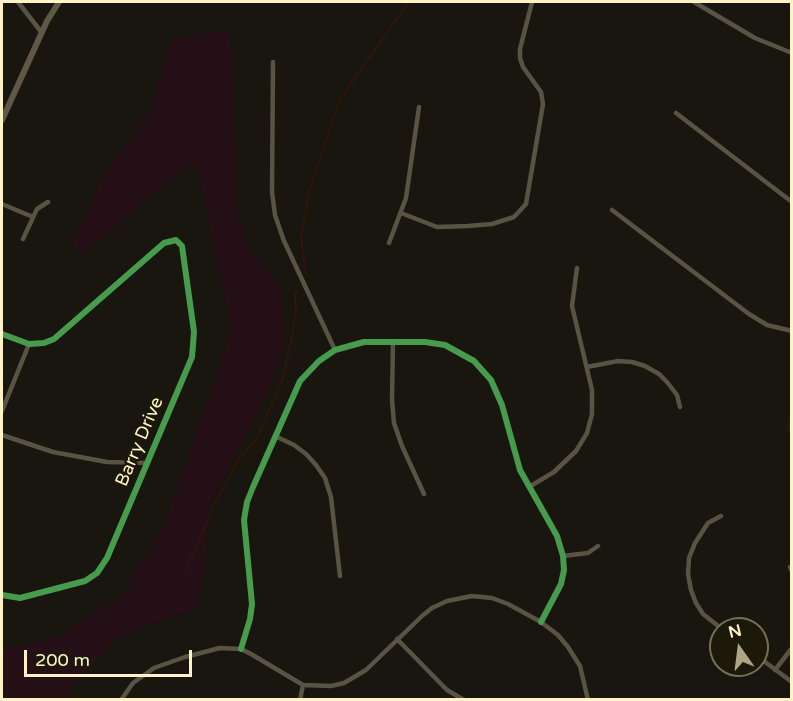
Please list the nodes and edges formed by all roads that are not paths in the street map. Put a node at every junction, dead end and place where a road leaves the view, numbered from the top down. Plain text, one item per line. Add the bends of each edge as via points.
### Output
1 (18, 2) edge
2 (59, 2) edge
3 (532, 2) edge
4 (694, 2) edge
5 (42, 33) junction
6 (792, 53) edge
7 (273, 62) dead end
8 (419, 107) dead end
9 (676, 113) dead end
10 (2, 120) edge
11 (48, 202) dead end
12 (792, 202) edge
13 (2, 204) edge
14 (612, 210) dead end
15 (401, 213) junction
16 (33, 217) junction
17 (23, 239) dead end
18 (388, 243) dead end
19 (577, 268) dead end
20 (792, 331) edge
21 (2, 334) edge
22 (393, 341) junction
23 (29, 344) junction
24 (335, 350) junction
25 (587, 367) junction
26 (680, 407) dead end
27 (2, 411) edge
28 (792, 419) edge
29 (792, 431) edge
30 (2, 435) edge
31 (275, 436) junction
32 (147, 463) junction
33 (529, 487) junction
34 (424, 494) dead end
35 (720, 516) dead end
36 (598, 546) dead end
37 (563, 556) junction
38 (340, 576) dead end
39 (2, 595) edge
40 (709, 619) edge
41 (541, 622) junction
42 (398, 639) junction
43 (792, 648) edge
44 (241, 649) junction
45 (769, 665) edge
46 (775, 670) junction
47 (792, 682) edge
48 (303, 685) junction
49 (121, 699) edge
50 (300, 699) edge
51 (464, 699) edge
52 (588, 699) edge

1 - 5 street
2 - 5 main road
3 - 15 street via 520,58 541,92 543,104 526,204 514,217 468,226 437,226
4 - 6 street via 754,38
5 - 10 main road
7 - 24 street via 275,215
8 - 15 street
9 - 12 street
11 - 16 street
13 - 16 street
14 - 20 street via 749,314
15 - 18 street
16 - 17 street
19 - 25 street via 572,306
21 - 23 street
22 - 24 street via 364,342
22 - 33 street via 445,345 465,354 482,369 498,394 516,460
22 - 34 street via 394,423
23 - 27 street
23 - 32 street, Barry Drive via 44,344 58,337 159,247 177,240 182,246 195,340 188,371
24 - 31 street via 300,381
25 - 26 street via 618,361 645,366 668,382
25 - 33 street via 593,405 584,440 566,463
28 - 29 street
30 - 32 street via 63,454 107,462
31 - 38 street via 306,454 325,478 331,497
31 - 44 street via 245,510 252,604
32 - 39 street, Barry Drive via 107,558 94,576 20,598
33 - 37 street via 557,536
35 - 40 street via 708,523 689,558 691,590
36 - 37 street via 588,553
37 - 41 street via 561,584
41 - 42 street via 500,601 465,597 432,608
41 - 52 street via 575,656
42 - 48 street via 351,680 331,686
42 - 51 street via 447,690
43 - 46 street
44 - 48 street
44 - 49 street via 213,649 166,663 138,679
45 - 46 street
46 - 47 street
48 - 50 street

